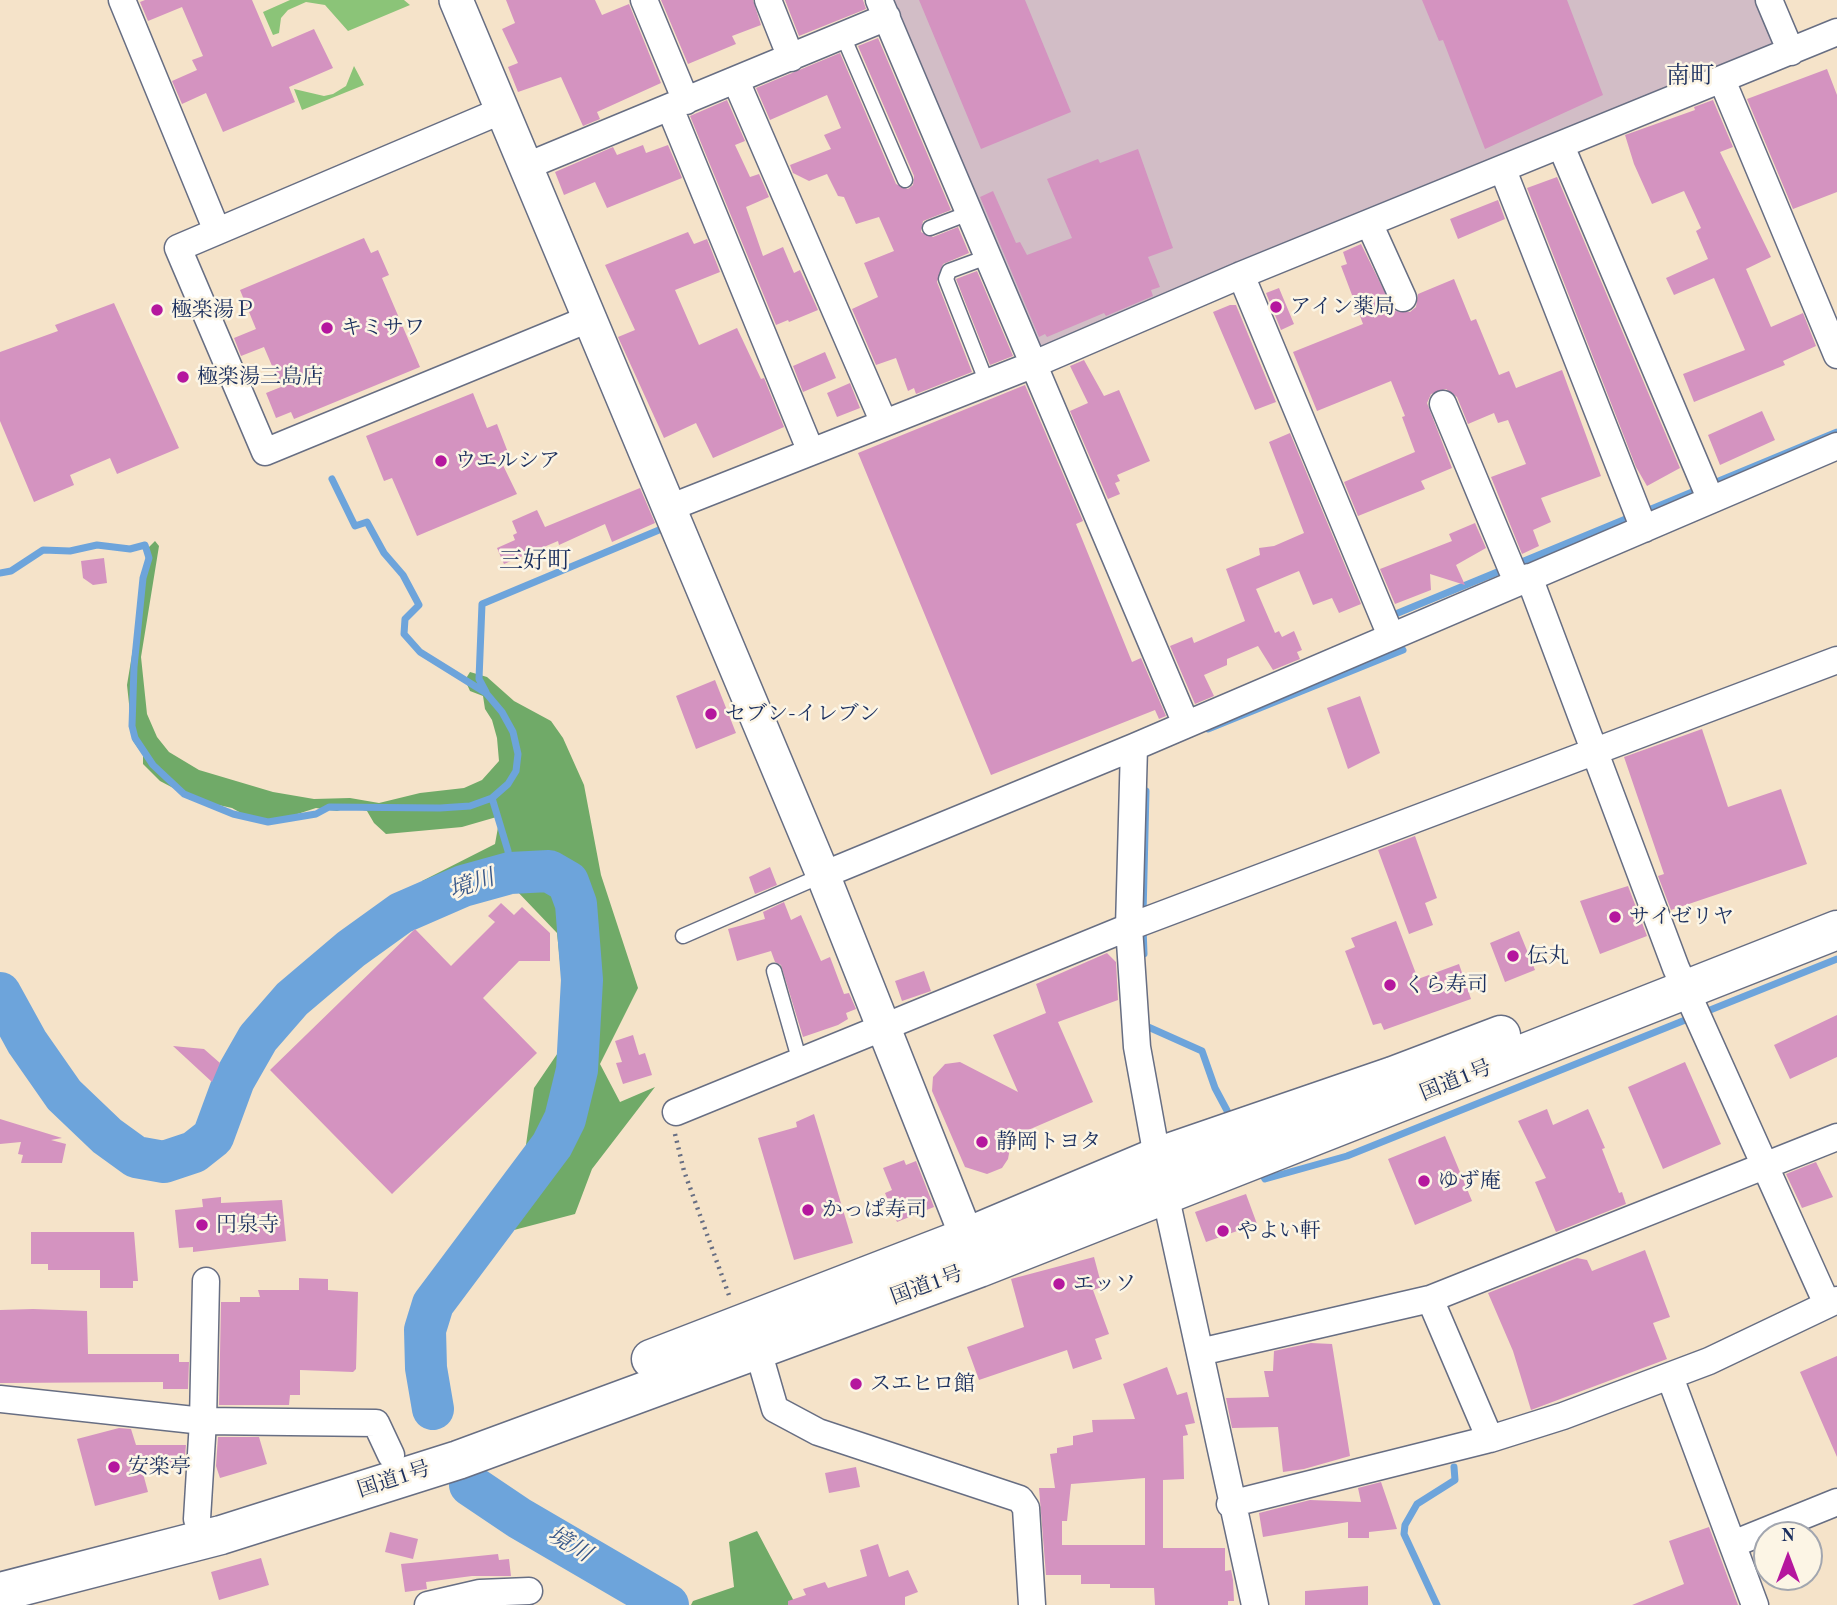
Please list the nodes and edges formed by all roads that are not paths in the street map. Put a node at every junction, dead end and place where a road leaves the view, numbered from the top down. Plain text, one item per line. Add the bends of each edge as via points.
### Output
1 (122, 0) edge
2 (456, 0) edge
3 (643, 0) edge
4 (768, 0) edge
5 (1769, 0) edge
6 (883, 9) edge
7 (1837, 32) edge
8 (843, 36) junction
9 (1791, 52) junction
10 (791, 58) junction
11 (1722, 80) junction
12 (736, 82) junction
13 (678, 105) junction
14 (503, 110) junction
15 (1561, 146) junction
16 (527, 166) junction
17 (1503, 170) junction
18 (905, 180) dead end
19 (969, 213) junction
20 (1369, 223) junction
21 (930, 228) dead end
22 (217, 231) junction
23 (987, 257) junction
24 (1241, 275) junction
25 (1403, 298) dead end
26 (591, 318) junction
27 (1837, 355) edge
28 (1032, 365) junction
29 (987, 383) junction
30 (1443, 404) dead end
31 (884, 423) junction
32 (1837, 446) edge
33 (811, 452) junction
34 (1710, 498) junction
35 (669, 508) junction
36 (1644, 528) junction
37 (1523, 580) junction
38 (1391, 636) junction
39 (1837, 660) edge
40 (1186, 724) junction
41 (1134, 747) junction
42 (1595, 752) junction
43 (823, 875) junction
44 (1837, 906) edge
45 (1129, 927) junction
46 (1837, 930) edge
47 (683, 936) dead end
48 (774, 971) dead end
49 (1681, 977) junction
50 (885, 1027) junction
51 (800, 1062) junction
52 (676, 1112) road end
53 (1837, 1137) edge
54 (1157, 1157) junction
55 (1766, 1167) junction
56 (1165, 1194) junction
57 (973, 1253) junction
58 (206, 1281) dead end
59 (1430, 1299) junction
60 (1832, 1302) edge
61 (749, 1336) junction
62 (1200, 1352) junction
63 (1670, 1377) junction
64 (0, 1399) edge
65 (203, 1421) junction
66 (1490, 1439) junction
67 (391, 1455) junction
68 (1837, 1502) edge
69 (1230, 1504) junction
70 (197, 1519) junction
71 (1733, 1544) junction
72 (0, 1567) edge
73 (529, 1591) dead end
74 (0, 1592) edge
75 (428, 1605) edge
76 (1032, 1605) edge
77 (1255, 1605) edge
78 (1755, 1605) edge

1 - 22 street
2 - 14 street
3 - 13 street
4 - 10 street
5 - 9 street
6 - 8 street
6 - 19 street
7 - 9 street
8 - 10 street
8 - 18 lane
9 - 11 street
10 - 12 street
11 - 15 street
11 - 27 street
12 - 13 street
12 - 31 street
13 - 16 street
13 - 33 street
14 - 16 street
14 - 22 street
15 - 17 street
15 - 34 street
16 - 26 street
17 - 20 street
17 - 36 street
19 - 21 lane
19 - 23 street
20 - 24 street
20 - 25 street
22 - 26 street via 178,248 265,452
23 - 28 street
23 - 29 lane via 949,271 946,279
24 - 28 street
24 - 38 street
26 - 35 street
28 - 29 street
28 - 40 street
29 - 31 street
30 - 37 street
31 - 33 street
32 - 34 street
33 - 35 street
34 - 36 street
35 - 43 street
36 - 37 street
37 - 38 street
37 - 42 street
38 - 40 street
39 - 42 street
40 - 41 street
41 - 43 street
41 - 45 street
42 - 45 street
42 - 49 street
43 - 47 lane
43 - 50 street
44 - 49 highway, 国道1号
45 - 50 street
45 - 54 street via 1137,1047
46 - 49 highway, 国道1号
48 - 51 lane
49 - 54 highway, 国道1号
49 - 55 street
49 - 56 highway, 国道1号 via 1393,1107
50 - 51 street
50 - 57 street
51 - 52 street
53 - 55 street
54 - 56 street
54 - 57 highway, 国道1号
55 - 59 street
55 - 60 street
56 - 57 highway, 国道1号
56 - 62 street
57 - 61 highway, 国道1号
58 - 65 street
59 - 62 street
59 - 66 street
60 - 63 street
61 - 67 highway, 国道1号
61 - 74 highway, 国道1号 via 458,1460 221,1535
61 - 76 street via 775,1409 818,1433 1020,1499 1026,1508
62 - 69 street
63 - 66 street
63 - 71 street
64 - 65 street
65 - 67 street via 376,1423
65 - 70 street
66 - 69 street
67 - 70 highway, 国道1号
68 - 71 street
69 - 77 street
70 - 72 highway, 国道1号
71 - 78 street
73 - 75 street via 480,1593

